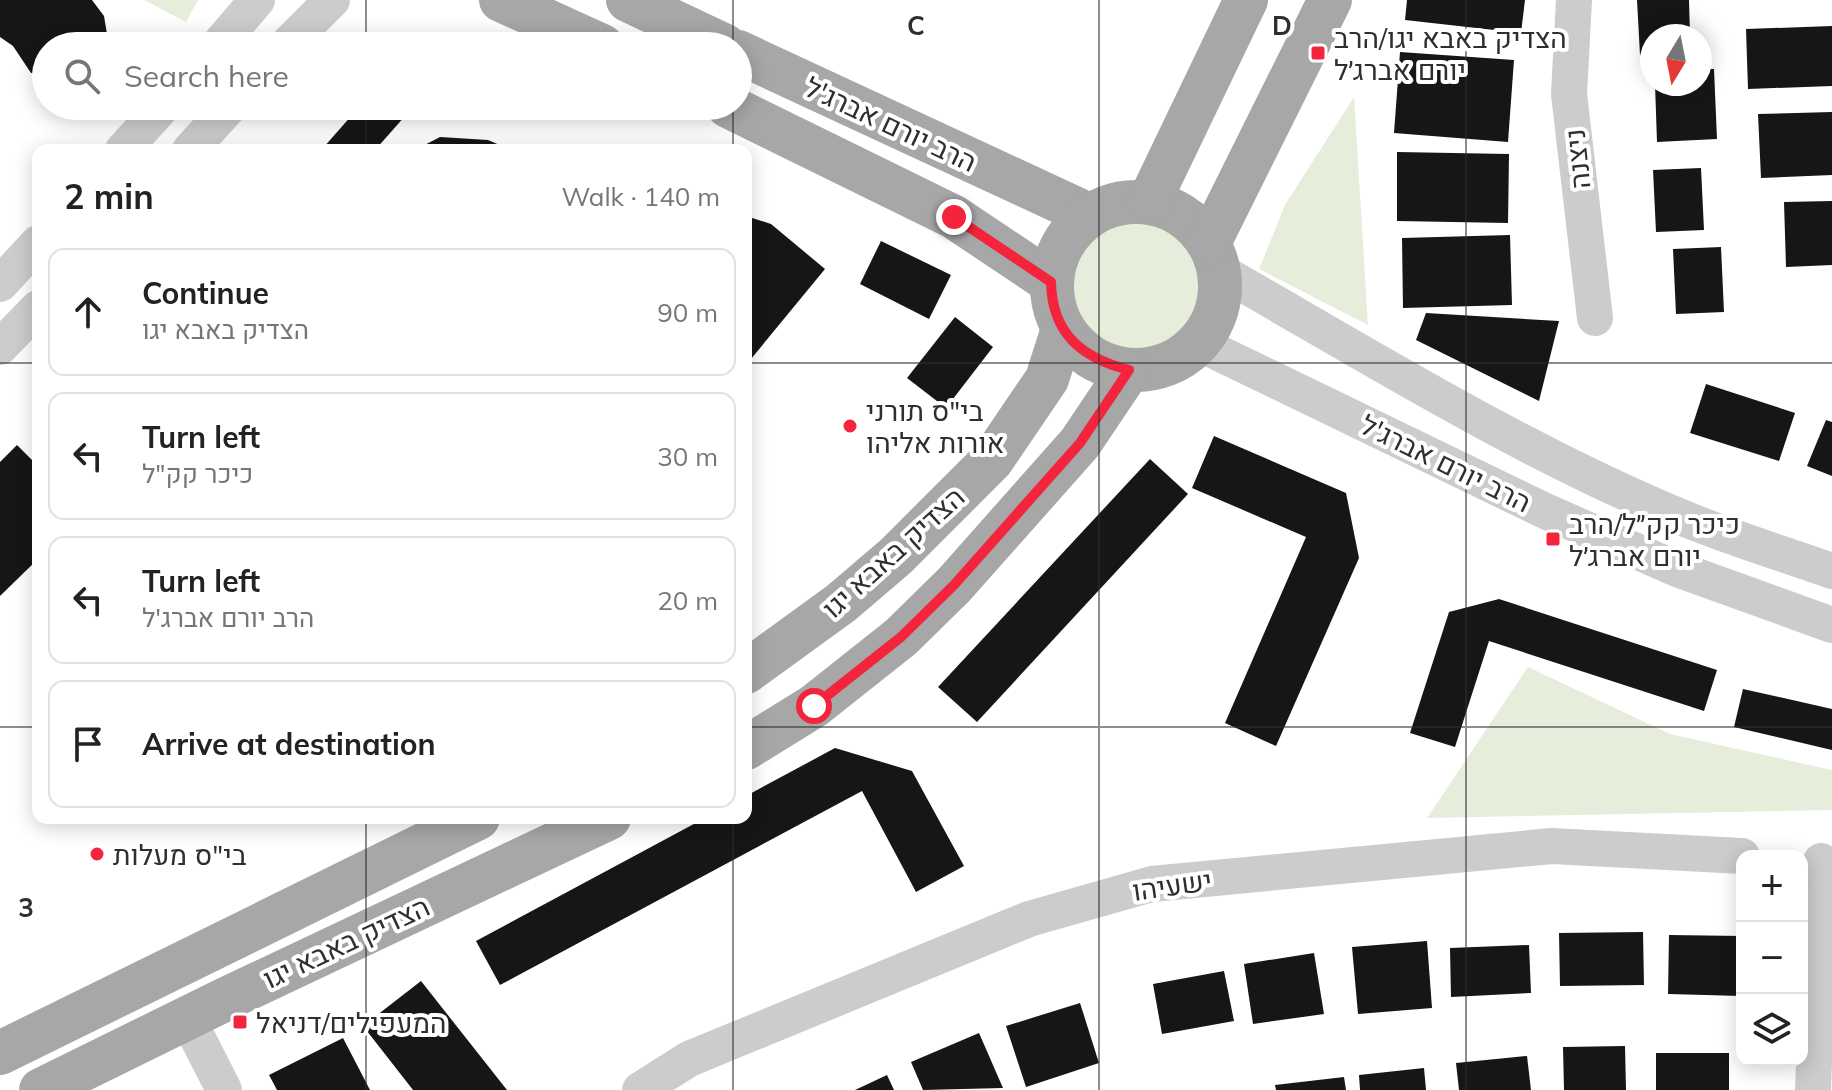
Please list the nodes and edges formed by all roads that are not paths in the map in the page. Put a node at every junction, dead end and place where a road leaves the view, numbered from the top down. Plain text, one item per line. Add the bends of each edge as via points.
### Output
1 (257, 0) edge
2 (332, 0) edge
3 (501, 0) edge
4 (628, 0) edge
5 (1246, 0) edge
6 (1330, 0) edge
7 (1574, 0) edge
8 (230, 32) edge
9 (300, 32) edge
10 (571, 32) edge
11 (695, 32) edge
12 (752, 59) edge
13 (752, 118) edge
14 (150, 120) edge
15 (217, 120) edge
16 (128, 144) edge
17 (195, 144) edge
18 (1149, 202) junction
19 (1089, 215) junction
20 (32, 249) edge
21 (1214, 257) junction
22 (1051, 282) junction
23 (0, 284) edge
24 (32, 314) edge
25 (1595, 318) dead end
26 (1063, 329) junction
27 (1198, 343) junction
28 (0, 347) edge
29 (1129, 370) junction
30 (1832, 571) edge
31 (1832, 625) edge
32 (752, 668) edge
33 (752, 744) edge
34 (466, 824) edge
35 (596, 824) edge
36 (1736, 856) edge
37 (1818, 861) edge
38 (187, 1017) junction
39 (0, 1053) edge
40 (41, 1090) edge
41 (224, 1090) edge
42 (640, 1090) edge
43 (1813, 1090) edge

1 - 8 street
2 - 9 street
3 - 10 main road
4 - 11 main road
5 - 18 main road
6 - 21 main road
7 - 25 street, ניצנה via 1569,94
12 - 19 main road, הרב יורם אברג'ל
13 - 22 main road, הרב יורם אברג'ל via 954,217
14 - 16 street
15 - 17 street
18 - 19 main road via 1118,204
18 - 21 main road via 1193,223
19 - 22 main road via 1069,233 1056,256
20 - 23 street
21 - 27 main road via 1220,297
21 - 30 street, הרב יורם אברג'ל via 1417,383 1565,463 1688,520
22 - 26 main road
24 - 28 street
26 - 29 main road via 1103,364
26 - 32 main road, הצדיק באבא יגו via 1047,379 992,460 896,556
27 - 29 main road via 1167,364
27 - 31 street, הרב יורם אברג'ל via 1543,510 1677,569
29 - 33 main road, הצדיק באבא יגו via 1080,443 954,585 901,637 814,706
34 - 39 main road, הצדיק באבא יגו
35 - 38 main road, הצדיק באבא יגו
36 - 42 street, ישעיהו via 1552,846 1152,884 1029,919 689,1059
37 - 43 street
38 - 40 main road, הצדיק באבא יגו
38 - 41 street

